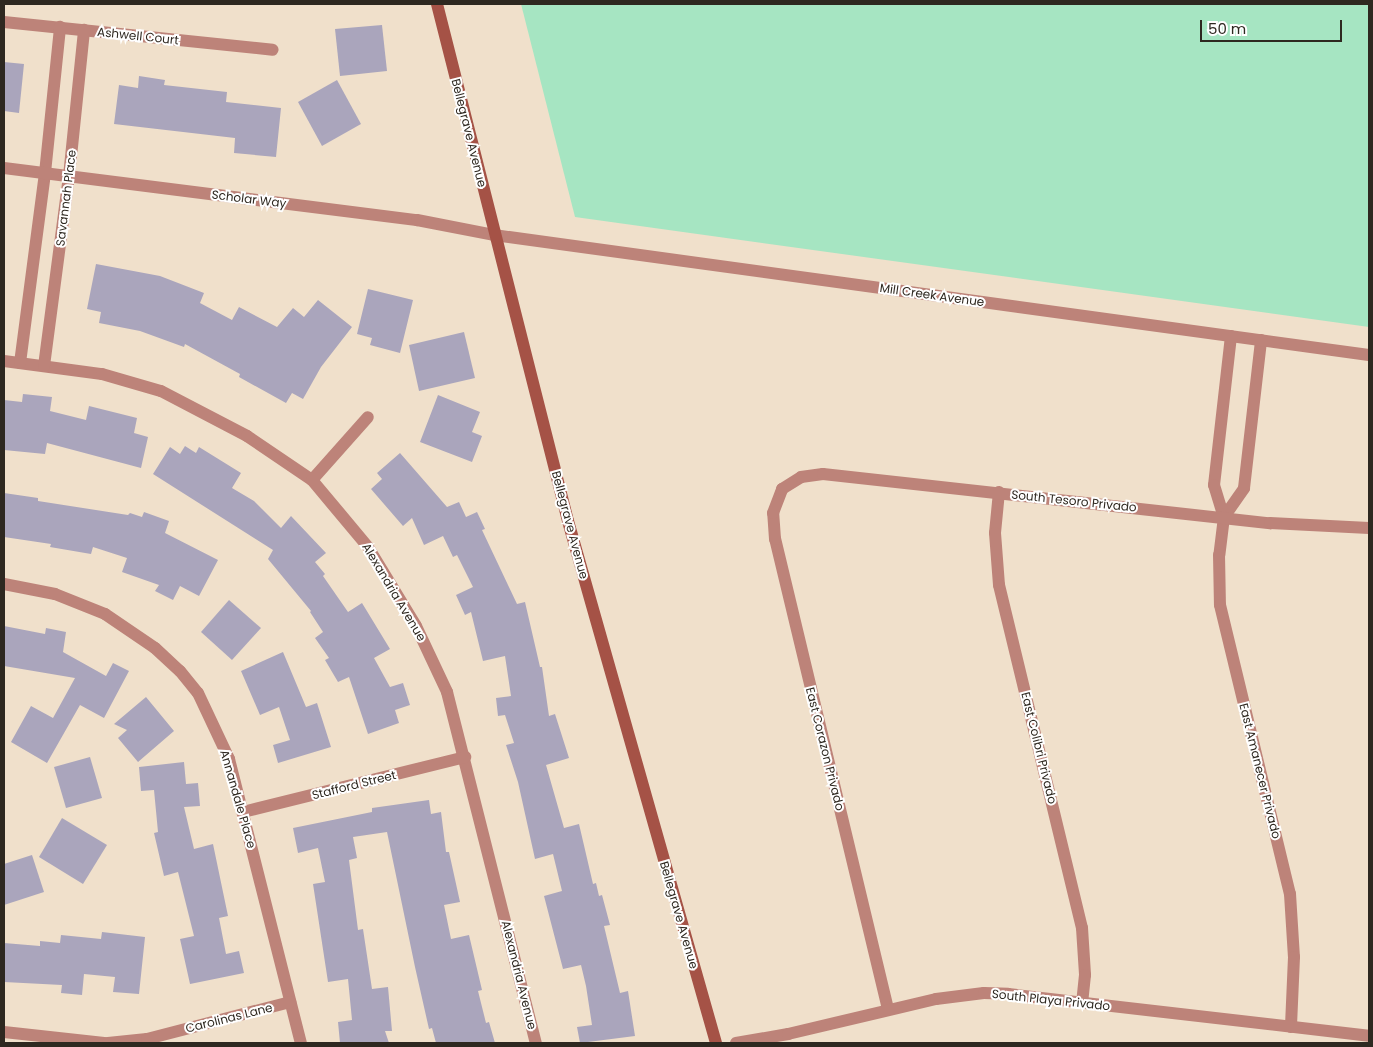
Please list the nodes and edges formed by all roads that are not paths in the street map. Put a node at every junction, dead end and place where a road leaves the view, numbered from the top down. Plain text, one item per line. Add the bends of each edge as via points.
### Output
1 (437, 4) edge
2 (4, 22) edge
3 (60, 28) junction
4 (84, 30) junction
5 (273, 50) dead end
6 (4, 168) edge
7 (45, 173) junction
8 (69, 176) junction
9 (494, 235) junction
10 (1231, 336) junction
11 (1261, 340) junction
12 (1369, 355) edge
13 (4, 362) edge
14 (20, 364) junction
15 (44, 366) junction
16 (368, 417) dead end
17 (312, 480) junction
18 (782, 489) joint
19 (999, 492) junction
20 (1224, 517) junction
21 (1369, 528) edge
22 (4, 584) edge
23 (465, 758) junction
24 (243, 812) junction
25 (290, 1002) junction
26 (1082, 1002) junction
27 (888, 1009) junction
28 (1291, 1027) junction
29 (4, 1032) edge
30 (1369, 1036) edge
31 (81, 1043) edge
32 (107, 1043) edge
33 (301, 1043) edge
34 (536, 1043) edge
35 (716, 1043) edge
36 (736, 1043) edge

1 - 9 main road, Bellegrave Avenue
2 - 3 street, Ashwell Court
3 - 4 street, Ashwell Court
3 - 7 street, Savannah Place
4 - 5 street, Ashwell Court
4 - 8 street, Savannah Place
6 - 7 street, Scholar Way
7 - 8 street, Scholar Way
7 - 14 street, Savannah Place
8 - 9 street, Scholar Way via 417,220
8 - 15 street, Savannah Place
9 - 10 street, Mill Creek Avenue
9 - 35 main road, Bellegrave Avenue via 568,521
10 - 11 street, Mill Creek Avenue
10 - 20 street, East Amanecer Privado via 1214,485
11 - 12 street, Mill Creek Avenue
11 - 20 street, East Amanecer Privado via 1244,488
13 - 14 street, Alexandria Avenue
14 - 15 street, Alexandria Avenue
15 - 17 street, Alexandria Avenue via 102,374 161,391 246,436
16 - 17 street
17 - 23 street, Alexandria Avenue via 368,546 416,626 447,692
18 - 19 street, South Tesoro Privado via 801,477 823,474
18 - 27 street, East Corazon Privado via 773,513 775,539
19 - 20 street, South Tesoro Privado
19 - 26 street, East Colibri Privado via 995,533 999,585 1082,928 1085,976
20 - 21 street, South Tesoro Privado via 1296,526
20 - 28 street, East Amanecer Privado via 1218,555 1220,605 1290,894 1294,957
22 - 24 street, Annandale Place via 55,594 105,614 155,648 180,671 198,693 211,719 228,760
23 - 24 street, Stafford Street
23 - 34 street, Alexandria Avenue
24 - 25 street, Annandale Place
25 - 32 street, Carolinas Lane via 148,1039
25 - 33 street, Annandale Place
26 - 27 street, South Playa Privado via 984,993
26 - 28 street, South Playa Privado
27 - 36 street, South Playa Privado via 788,1034
28 - 30 street, South Playa Privado
29 - 31 street, Carolinas Lane
31 - 32 street, Carolinas Lane

